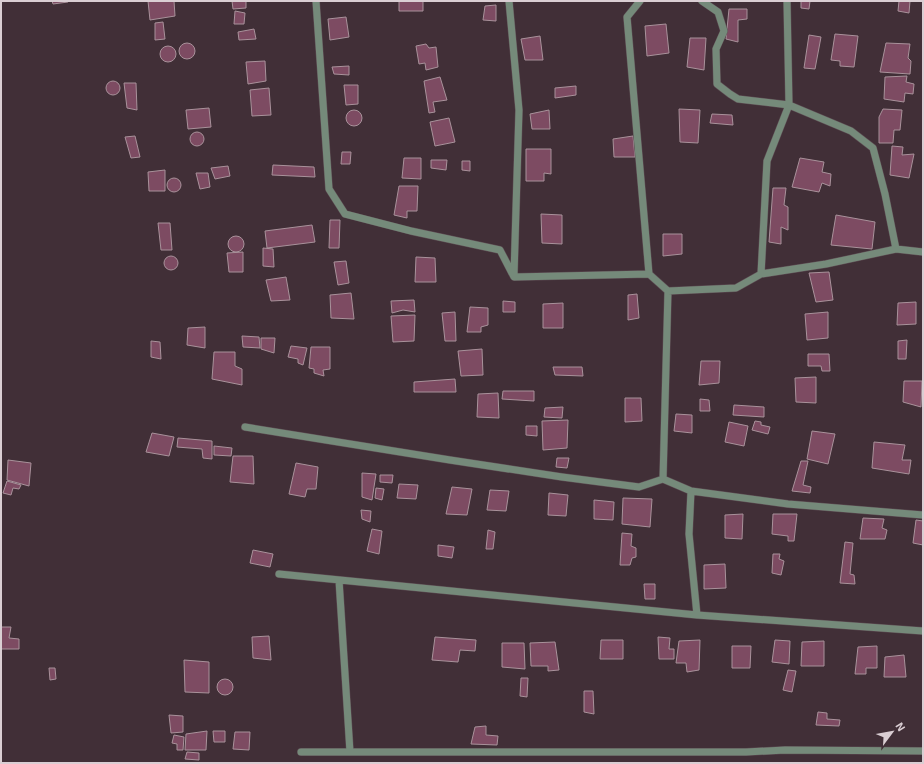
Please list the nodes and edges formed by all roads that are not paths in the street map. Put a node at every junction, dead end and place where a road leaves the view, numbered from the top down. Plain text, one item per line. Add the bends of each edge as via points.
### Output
1 (316, 1) edge
2 (509, 1) edge
3 (640, 1) edge
4 (702, 1) edge
5 (787, 1) edge
6 (788, 105) junction
7 (896, 249) junction
8 (923, 252) edge
9 (648, 274) junction
10 (761, 274) junction
11 (514, 277) junction
12 (668, 291) junction
13 (245, 427) dead end
14 (663, 479) junction
15 (691, 491) junction
16 (923, 515) edge
17 (279, 574) dead end
18 (338, 580) junction
19 (697, 615) junction
20 (923, 631) edge
21 (923, 751) edge
22 (301, 752) dead end
23 (350, 752) junction

1 - 11 street via 329,189 345,214 500,250
2 - 11 street via 519,110
3 - 9 street via 627,17
4 - 6 street via 718,12 724,31 716,49 717,84 738,98
5 - 6 street
6 - 7 street via 851,130 873,148
6 - 10 street via 767,161
7 - 8 street
7 - 10 street via 826,264
9 - 11 street
9 - 12 street
10 - 12 street via 736,288
12 - 14 street
13 - 14 street via 562,478 639,487
14 - 15 street
15 - 16 street via 788,504
15 - 19 street via 689,534
17 - 18 street
18 - 19 street
18 - 23 street
19 - 20 street
21 - 23 street
22 - 23 street

